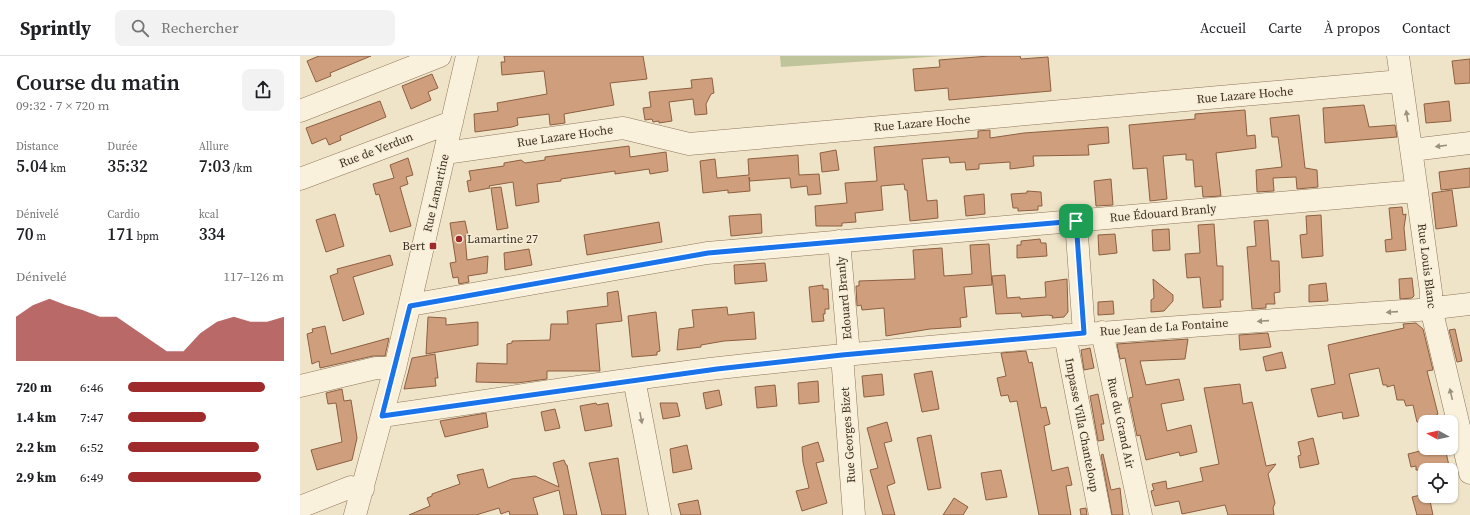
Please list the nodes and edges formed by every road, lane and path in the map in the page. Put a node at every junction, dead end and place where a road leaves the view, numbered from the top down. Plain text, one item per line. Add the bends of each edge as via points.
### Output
1 (440, 56) edge
2 (467, 56) edge
3 (1398, 56) edge
4 (1401, 81) junction
5 (300, 111) edge
6 (452, 122) junction
7 (1470, 143) edge
8 (1412, 150) junction
9 (445, 153) junction
10 (300, 179) edge
11 (1417, 191) junction
12 (1076, 221) junction
13 (839, 241) junction
14 (1470, 304) edge
15 (410, 306) junction
16 (1431, 308) junction
17 (1084, 333) junction
18 (846, 355) junction
19 (395, 368) junction
20 (634, 379) junction
21 (300, 386) edge
22 (382, 416) junction
23 (1470, 473) edge
24 (363, 489) junction
25 (300, 507) edge
26 (355, 515) edge
27 (660, 515) edge
28 (854, 515) edge
29 (1100, 515) edge
30 (1141, 515) edge

1 - 5 street
2 - 6 street, Rue Lamartine
3 - 4 street, Rue Louis Blanc
8 -> 4 street, Rue Louis Blanc
4 - 9 street, Rue Lazare Hoche via 689,144 623,128
6 - 9 street, Rue Lamartine
6 - 10 street, Rue de Verdun
7 -> 8 street
8 - 11 street, Rue Louis Blanc
9 - 15 street, Rue Lamartine
11 - 12 street, Rue Édouard Branly
11 - 16 street, Rue Louis Blanc via 1432,292
12 - 13 street, Rue Édouard Branly
12 - 17 street
13 - 15 street, Rue Édouard Branly via 708,253
13 - 18 street, Edouard Branly
14 - 16 street, Rue Jean de La Fontaine
15 - 19 street, Rue Lamartine
16 -> 17 street, Rue Jean de La Fontaine
23 -> 16 street, Rue Louis Blanc
17 - 18 street, Rue Jean de La Fontaine
17 - 29 street, Impasse Villa Chanteloup via 1075,391
17 - 30 street, Rue du Grand Air
18 - 20 street, Rue Jean de La Fontaine
18 - 28 street, Rue Georges Bizet
19 - 21 street via 376,368
19 - 22 street, Rue Lamartine
20 - 22 street, Rue Jean de La Fontaine
20 -> 27 street
22 - 24 street, Rue Lamartine
24 - 25 street via 351,487
24 - 26 street, Rue Lamartine

